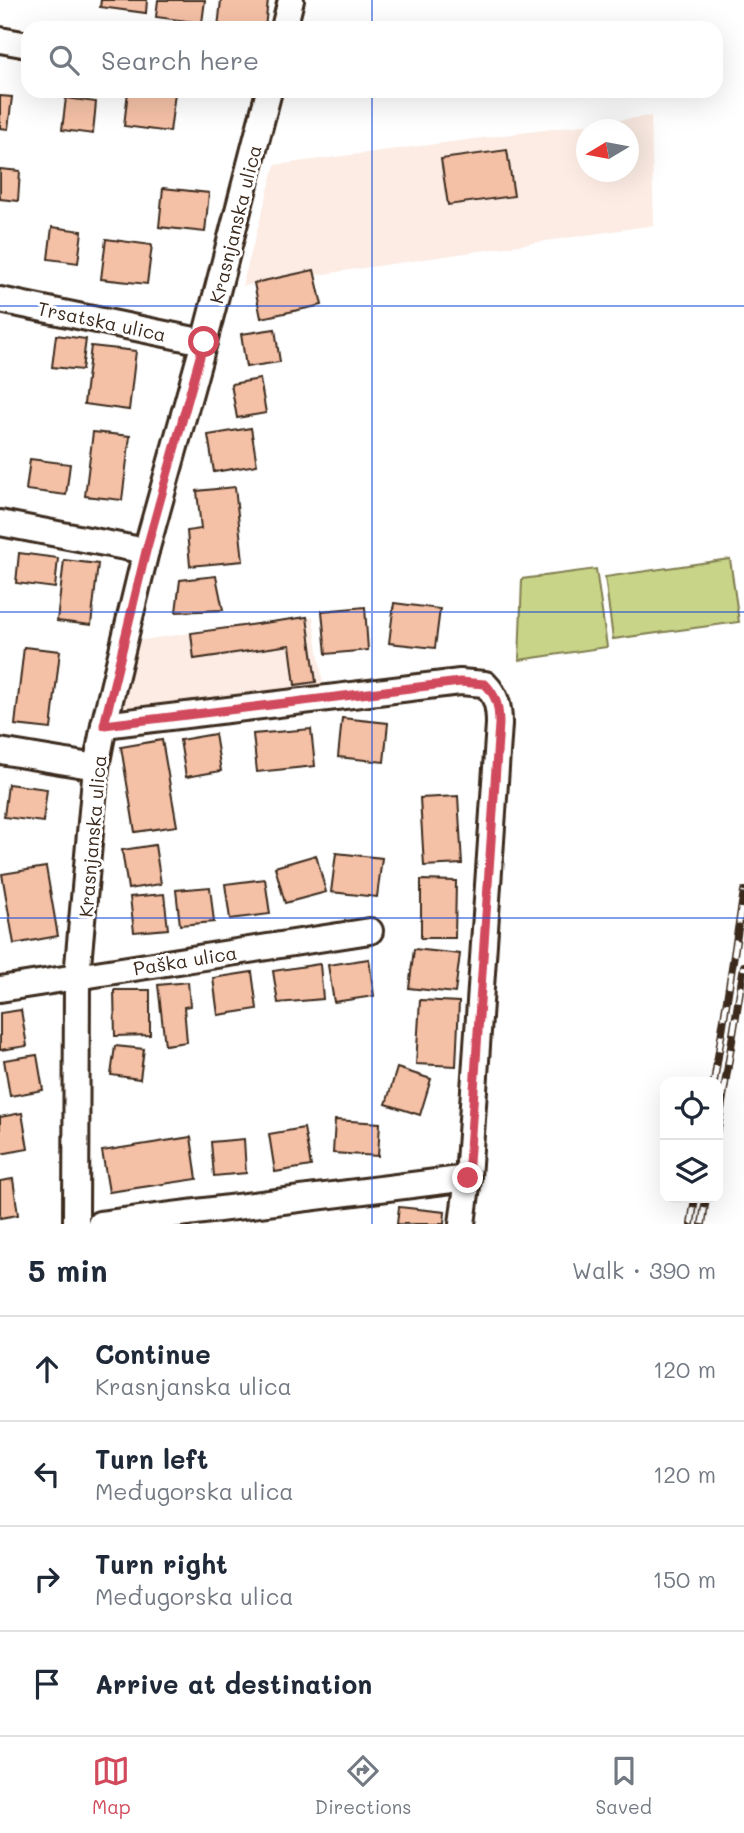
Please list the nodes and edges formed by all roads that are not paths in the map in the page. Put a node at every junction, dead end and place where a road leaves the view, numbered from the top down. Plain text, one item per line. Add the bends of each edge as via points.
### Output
1 (291, 0) edge
2 (286, 21) edge
3 (0, 40) edge
4 (21, 44) edge
5 (261, 98) edge
6 (0, 300) edge
7 (204, 342) junction
8 (0, 523) edge
9 (146, 551) junction
10 (104, 725) junction
11 (0, 751) edge
12 (96, 767) junction
13 (370, 931) dead end
14 (77, 976) junction
15 (0, 989) edge
16 (468, 1178) junction
17 (76, 1224) edge
18 (100, 1224) edge
19 (462, 1224) edge

1 - 2 street
3 - 4 street
5 - 7 street, Krasnjanska ulica
6 - 7 street, Trsatska ulica
7 - 9 street, Krasnjanska ulica
8 - 9 street
9 - 10 street, Krasnjanska ulica
10 - 12 street, Krasnjanska ulica
10 - 16 street via 460,682 485,684 491,690 499,724
11 - 12 street
12 - 14 street, Krasnjanska ulica
13 - 14 street, Paška ulica
14 - 15 street, Paška ulica
14 - 17 street, Krasnjanska ulica
16 - 18 street
16 - 19 street

